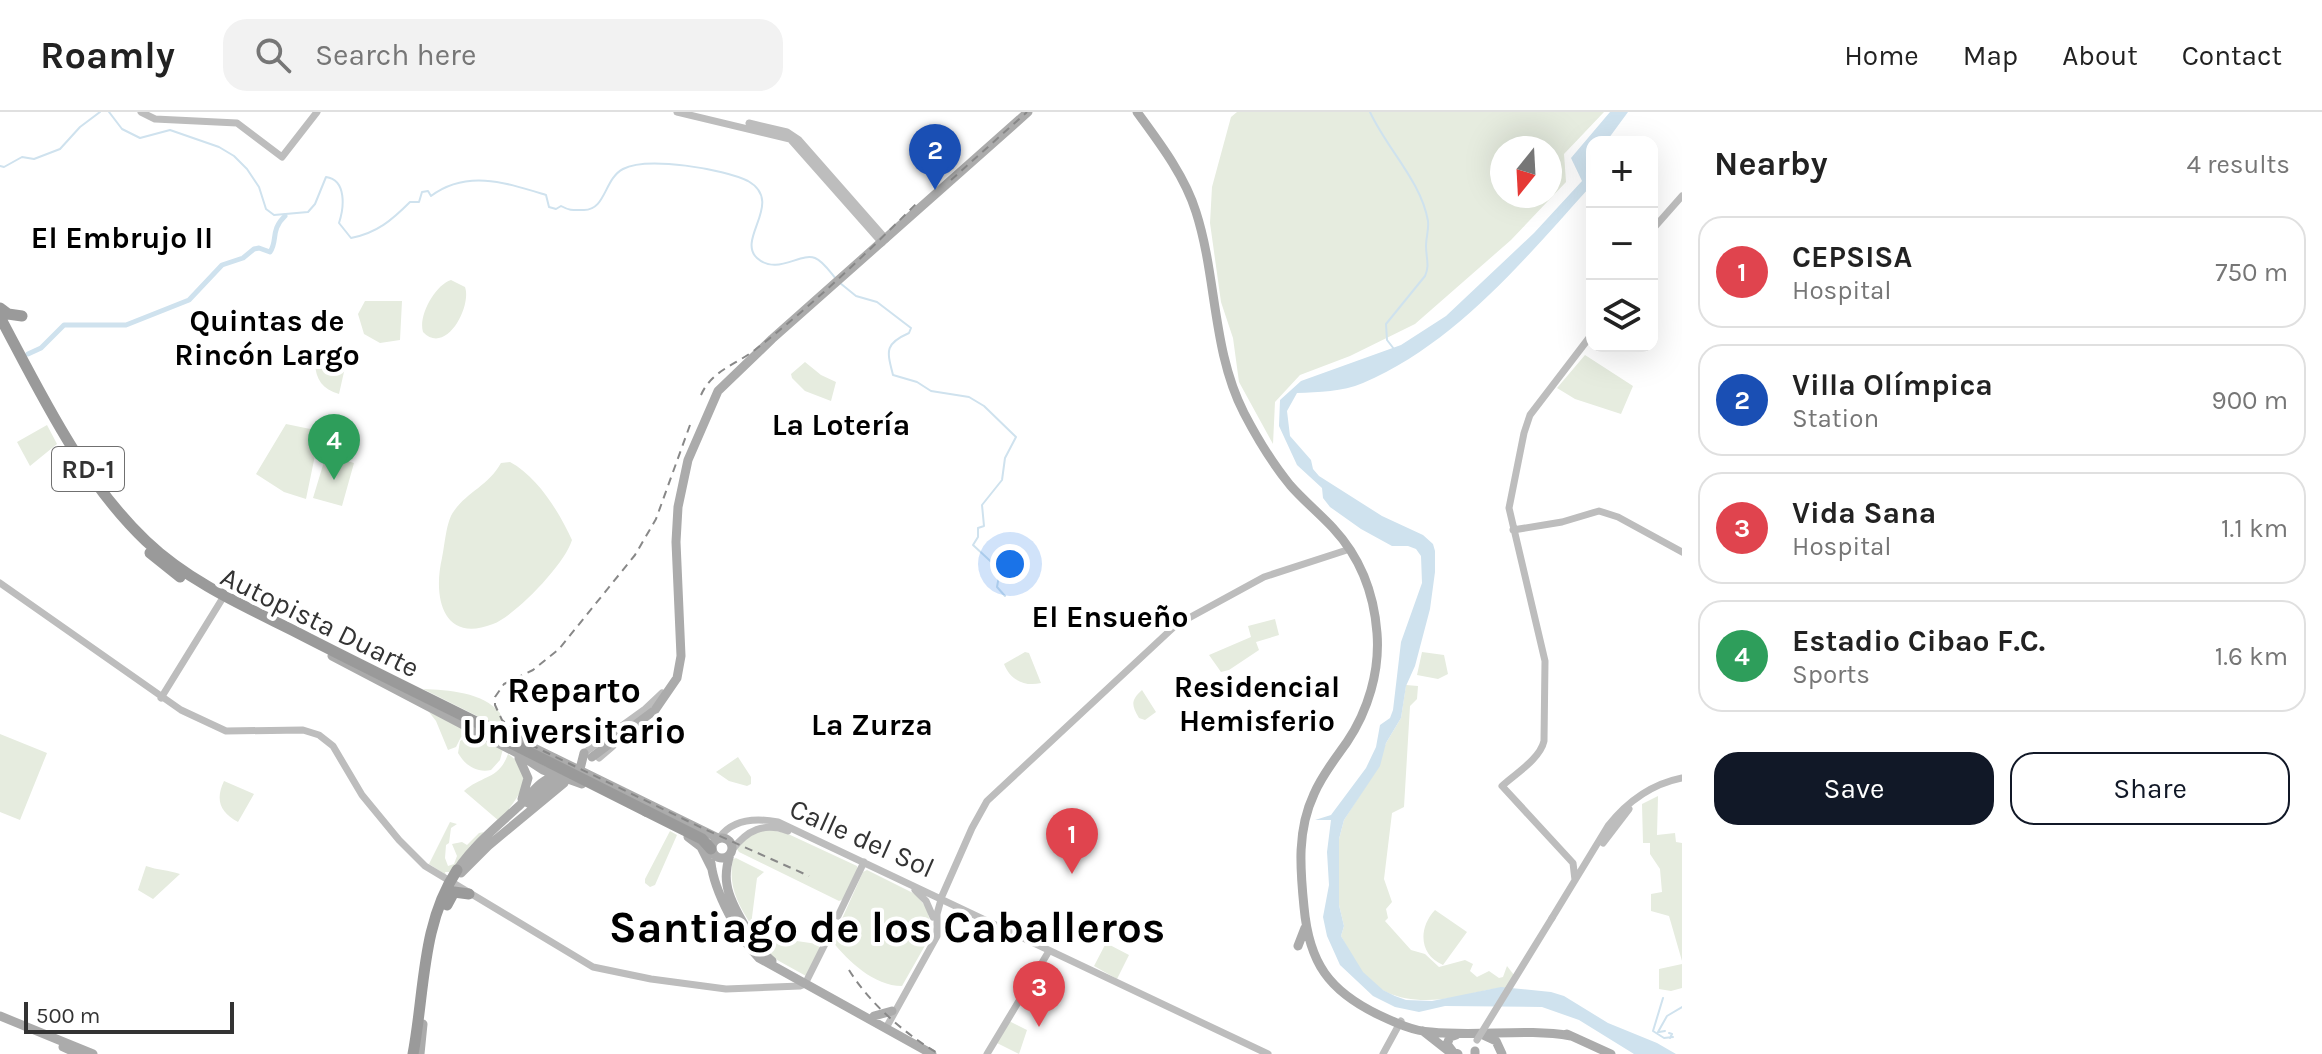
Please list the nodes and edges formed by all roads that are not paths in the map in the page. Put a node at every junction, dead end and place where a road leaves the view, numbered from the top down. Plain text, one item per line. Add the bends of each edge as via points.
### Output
1 (141, 112) edge
2 (317, 112) edge
3 (677, 112) edge
4 (697, 112) edge
5 (1022, 112) edge
6 (1028, 112) edge
7 (1139, 112) edge
8 (1682, 196) edge
9 (1658, 223) edge
10 (883, 239) junction
11 (0, 308) edge
12 (22, 316) dead end
13 (0, 317) edge
14 (0, 332) edge
15 (1586, 342) edge
16 (1513, 530) junction
17 (1350, 549) junction
18 (1682, 552) edge
19 (0, 583) edge
20 (222, 599) junction
21 (329, 654) junction
22 (349, 659) junction
23 (669, 688) junction
24 (395, 692) dead end
25 (161, 698) junction
26 (420, 705) junction
27 (488, 735) junction
28 (591, 756) junction
29 (567, 772) junction
30 (1682, 780) edge
31 (601, 781) junction
32 (519, 806) junction
33 (681, 825) junction
34 (807, 837) junction
35 (699, 838) junction
36 (715, 843) junction
37 (1596, 847) junction
38 (731, 852) junction
39 (1568, 857) junction
40 (864, 864) junction
41 (712, 869) junction
42 (459, 871) junction
43 (1573, 877) junction
44 (452, 884) junction
45 (915, 890) junction
46 (469, 894) junction
47 (941, 899) junction
48 (441, 912) junction
49 (838, 916) dead end
50 (933, 917) junction
51 (1553, 919) junction
52 (1308, 923) junction
53 (825, 944) dead end
54 (1049, 951) junction
55 (1317, 956) junction
56 (806, 982) junction
57 (892, 1011) junction
58 (874, 1016) junction
59 (0, 1019) edge
60 (1400, 1022) junction
61 (420, 1023) junction
62 (887, 1025) junction
63 (1423, 1031) junction
64 (1513, 1031) junction
65 (1463, 1034) junction
66 (1472, 1049) edge
67 (1451, 1053) edge
68 (79, 1054) edge
69 (93, 1054) edge
70 (415, 1054) edge
71 (932, 1054) edge
72 (941, 1054) edge
73 (987, 1054) edge
74 (1268, 1054) edge
75 (1383, 1054) edge
76 (1502, 1054) edge
77 (1611, 1054) edge

1 - 2 main road via 155,119 237,123 282,157
3 - 10 main road via 790,139
4 - 10 main road via 794,136
5 - 10 main road
6 - 10 main road
7 - 17 main road via 1195,209 1226,364 1241,407 1281,474
8 - 9 main road
10 - 23 main road via 720,388 693,447 676,520 681,656
11 - 12 highway
13 - 20 highway, Autopista Duarte / RD-1 via 95,476 134,529
14 - 20 highway, Autopista Duarte / RD-1 via 105,505 161,563
15 - 16 main road via 1527,422 1509,508
16 - 18 main road via 1599,511
16 - 39 main road via 1545,661 1544,741 1534,758 1502,786
17 - 47 main road via 1264,577 1176,625 985,803
17 - 52 main road via 1373,605 1375,675 1362,716 1322,778 1303,822
19 - 25 main road
20 - 21 highway, Autopista Duarte / RD-1
20 - 22 highway, Autopista Duarte / RD-1
20 - 25 main road
21 - 26 main road
21 - 27 highway, Autopista Duarte / RD-1
22 - 27 highway, Autopista Duarte / RD-1
22 - 29 main road, Autopista Duarte via 394,677
23 - 28 main road
23 - 28 main road via 651,713
24 - 26 main road
25 - 44 main road via 226,731 303,730 328,740 362,795 399,840
26 - 27 main road
27 - 29 main road via 537,767
27 - 32 main road via 518,757 526,772 528,783
27 - 35 highway, Autopista Duarte / RD-1, bridge
28 - 29 main road
28 - 29 main road
28 - 29 main road via 566,759
28 - 31 main road
29 - 31 main road
29 - 32 main road via 539,783
29 - 33 main road
29 - 42 main road
30 - 37 main road via 1669,781 1631,801
30 - 51 main road via 1627,811
31 - 33 main road
32 - 42 main road via 479,841
33 - 35 main road via 685,835
33 - 36 main road
34 - 36 main road, Calle del Sol via 778,822 754,819 729,827
34 - 38 main road, Calle del Sol via 766,827 748,833
34 - 40 main road, Calle del Sol
35 - 36 highway, Autopista Duarte / RD-1
35 - 41 main road
36 - 38 main road via 728,840
36 - 38 main road via 719,858
36 - 41 main road
37 - 39 main road via 1583,859
37 - 43 main road
38 - 56 main road via 728,888 755,941 771,960
39 - 43 main road
40 - 45 main road, Calle del Sol
40 - 47 main road, Calle del Sol
40 - 49 main road
41 - 56 main road via 720,894 755,953
42 - 44 highway
43 - 51 main road
44 - 46 main road
44 - 48 highway
44 - 61 highway via 432,926
45 - 47 main road, Calle del Sol
45 - 50 main road
46 - 48 highway via 454,892
46 - 56 main road via 601,969 726,989
47 - 50 main road
47 - 54 main road, Calle del Sol
47 - 62 main road via 937,936
48 - 61 highway
50 - 57 main road via 932,938
51 - 66 main road, bridge
52 - 55 main road
52 - 55 main road
52 - 55 main road via 1297,946
53 - 56 main road
54 - 73 main road
54 - 74 main road, Calle del Sol
55 - 60 main road via 1337,990
56 - 58 main road
56 - 62 main road
57 - 58 main road
57 - 62 main road
58 - 62 main road
59 - 68 main road
59 - 69 main road
60 - 63 main road
60 - 64 main road
60 - 75 main road
61 - 70 highway
62 - 71 main road
62 - 72 main road
63 - 65 main road
63 - 67 main road
64 - 66 main road
64 - 76 main road
64 - 77 main road via 1554,1031
65 - 66 main road
65 - 66 main road via 1452,1036 1450,1049
66 - 76 main road via 1493,1039

